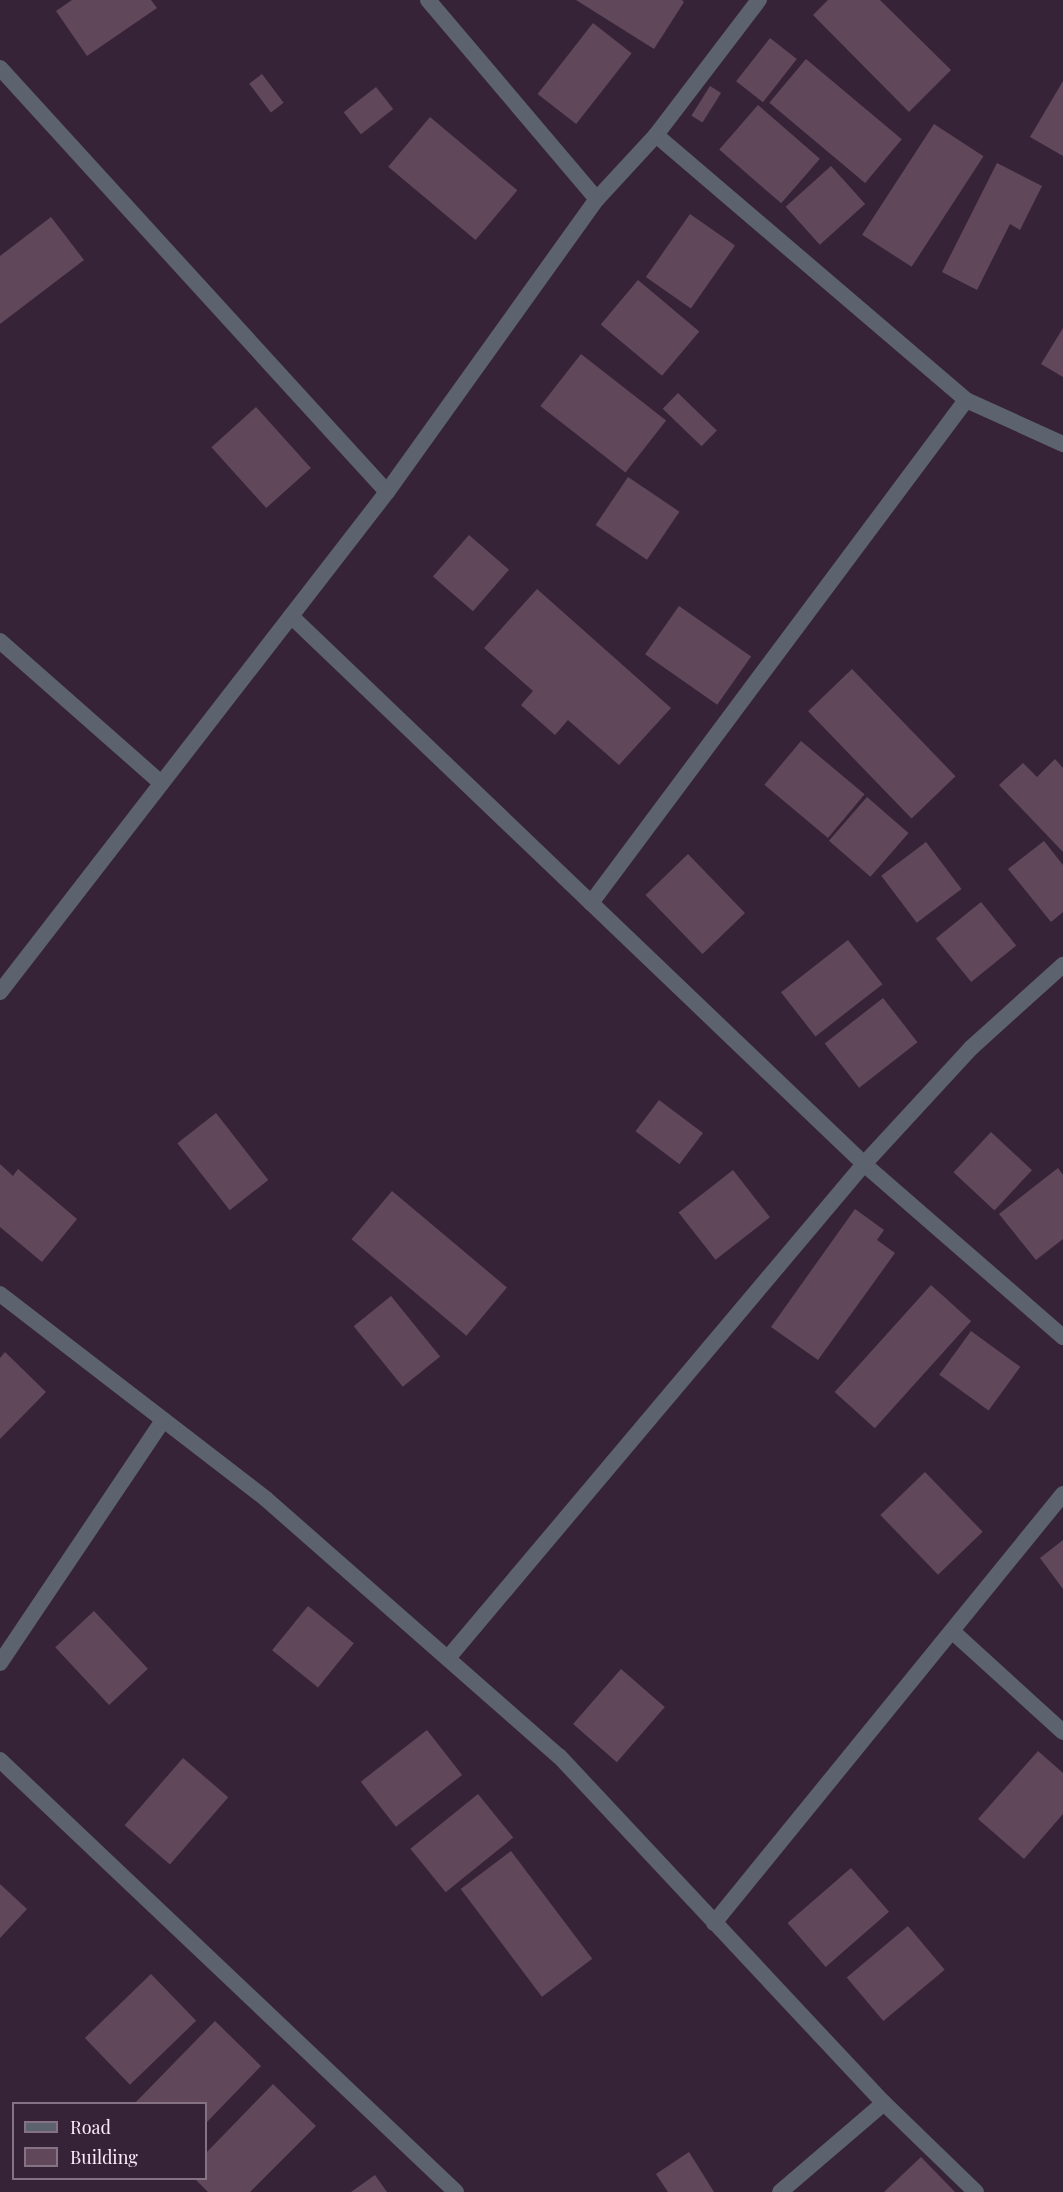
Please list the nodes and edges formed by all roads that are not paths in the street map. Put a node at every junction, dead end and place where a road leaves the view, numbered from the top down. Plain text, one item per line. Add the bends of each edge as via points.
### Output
1 (428, 0) edge
2 (759, 0) edge
3 (0, 68) edge
4 (656, 135) junction
5 (597, 199) junction
6 (966, 400) junction
7 (1063, 444) edge
8 (387, 492) junction
9 (291, 616) junction
10 (0, 641) edge
11 (161, 783) junction
12 (591, 903) junction
13 (1063, 965) edge
14 (0, 992) edge
15 (864, 1164) junction
16 (0, 1294) edge
17 (1063, 1337) edge
18 (163, 1420) junction
19 (1063, 1494) edge
20 (952, 1631) junction
21 (448, 1658) junction
22 (0, 1663) edge
23 (1063, 1732) edge
24 (0, 1760) edge
25 (714, 1923) junction
26 (884, 2103) junction
27 (456, 2192) edge
28 (780, 2192) edge
29 (976, 2192) edge

1 - 5 street
2 - 4 street
3 - 8 street
4 - 5 street
4 - 6 street
5 - 8 street
6 - 7 street
6 - 12 street
8 - 9 street
9 - 11 street
9 - 12 street
10 - 11 street
11 - 14 street
12 - 15 street
13 - 15 street via 972,1048
15 - 17 street
15 - 21 street
16 - 18 street
18 - 21 street via 266,1499
18 - 22 street
19 - 20 street
20 - 23 street
20 - 25 street
21 - 25 street via 559,1756
24 - 27 street
25 - 26 street
26 - 28 street
26 - 29 street

